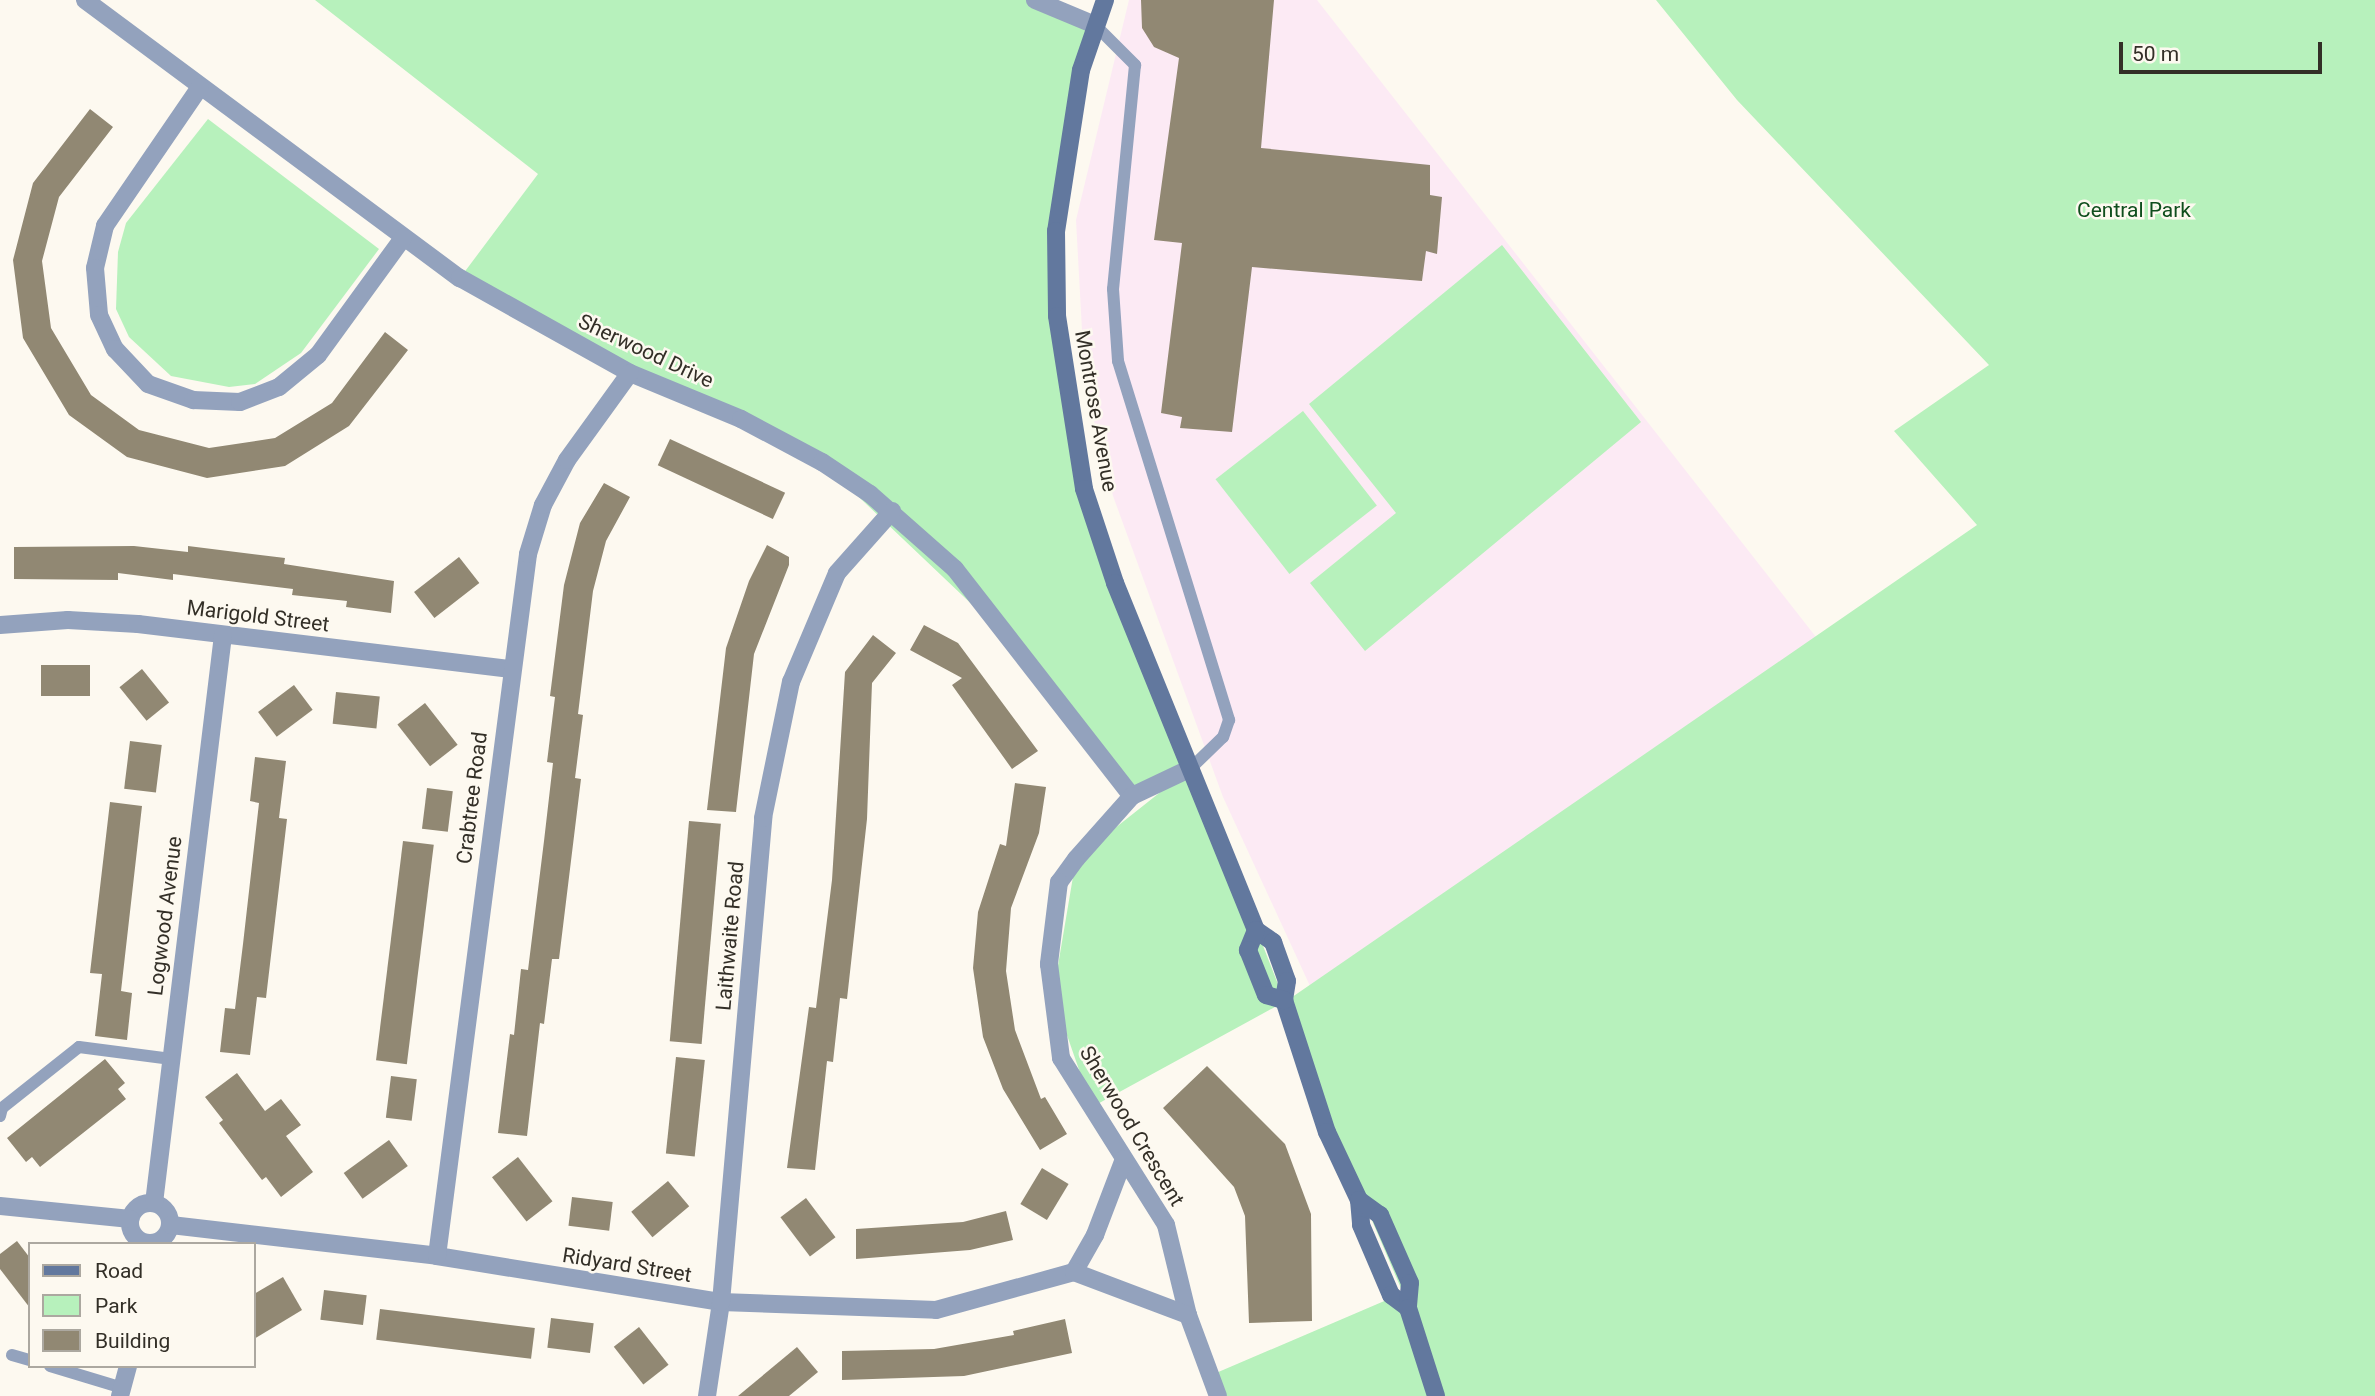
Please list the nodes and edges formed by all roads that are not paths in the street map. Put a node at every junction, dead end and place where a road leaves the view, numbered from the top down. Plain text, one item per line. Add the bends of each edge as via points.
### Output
1 (85, 0) edge
2 (1035, 0) edge
3 (1105, 0) edge
4 (1095, 25) junction
5 (201, 87) junction
6 (403, 237) junction
7 (630, 373) junction
8 (892, 511) junction
9 (0, 625) edge
10 (223, 635) junction
11 (511, 669) junction
12 (1191, 768) junction
13 (1132, 796) junction
14 (1256, 930) junction
15 (1284, 1000) junction
16 (171, 1059) junction
17 (0, 1116) edge
18 (1124, 1159) junction
19 (153, 1203) junction
20 (0, 1206) edge
21 (130, 1219) junction
22 (171, 1225) junction
23 (146, 1242) edge
24 (154, 1242) edge
25 (437, 1256) junction
26 (1074, 1272) junction
27 (721, 1302) junction
28 (1188, 1315) junction
29 (12, 1355) dead end
30 (28, 1359) edge
31 (55, 1368) edge
32 (127, 1368) edge
33 (121, 1392) edge
34 (707, 1396) edge
35 (1218, 1396) edge
36 (1436, 1396) edge

1 - 5 street, Sherwood Drive
2 - 4 street
3 - 4 street, Montrose Avenue
4 - 12 street, Montrose Avenue via 1081,69 1056,231 1057,316 1067,400 1084,489 1107,560
4 - 12 lane via 1135,65 1113,289 1118,361 1229,720 1223,737
5 - 6 street, Sherwood Drive
5 - 6 street via 105,226 94,268 99,315 115,349 148,384 193,400 240,402 279,387 318,355
6 - 7 street, Sherwood Drive via 512,310
7 - 8 street, Sherwood Drive via 741,419 822,462
7 - 11 street, Crabtree Road via 567,460 543,505 528,554
8 - 13 street, Sherwood Drive via 955,569
8 - 27 street, Laithwaite Road via 837,573 791,682 763,818
9 - 10 street, Marigold Street via 79,621
10 - 11 street, Marigold Street
10 - 16 street, Logwood Avenue
11 - 25 street, Crabtree Road
12 - 13 street, Sherwood Crescent
12 - 14 street, Montrose Avenue
13 - 18 street, Sherwood Crescent via 1059,882 1049,964 1060,1058
14 - 15 street, Montrose Avenue via 1273,942 1287,981
14 - 15 street, Montrose Avenue via 1248,950 1266,995
15 - 36 street, Montrose Avenue via 1327,1132 1359,1200 1380,1215 1410,1283 1408,1308
16 - 17 lane via 79,1047 2,1108
16 - 19 street, Logwood Avenue
18 - 26 street via 1096,1235
18 - 28 street, Sherwood Crescent via 1166,1225
19 - 21 street via 141,1205
19 - 22 street via 164,1208
20 - 21 street
21 - 23 street via 137,1238
22 - 24 street via 166,1236
22 - 25 street, Ridyard Street
25 - 27 street, Ridyard Street
26 - 27 street, Ridyard Street via 936,1310
26 - 28 street
27 - 34 street, Laithwaite Road
28 - 35 street, Sherwood Crescent
29 - 30 lane
31 - 33 lane
32 - 33 street

